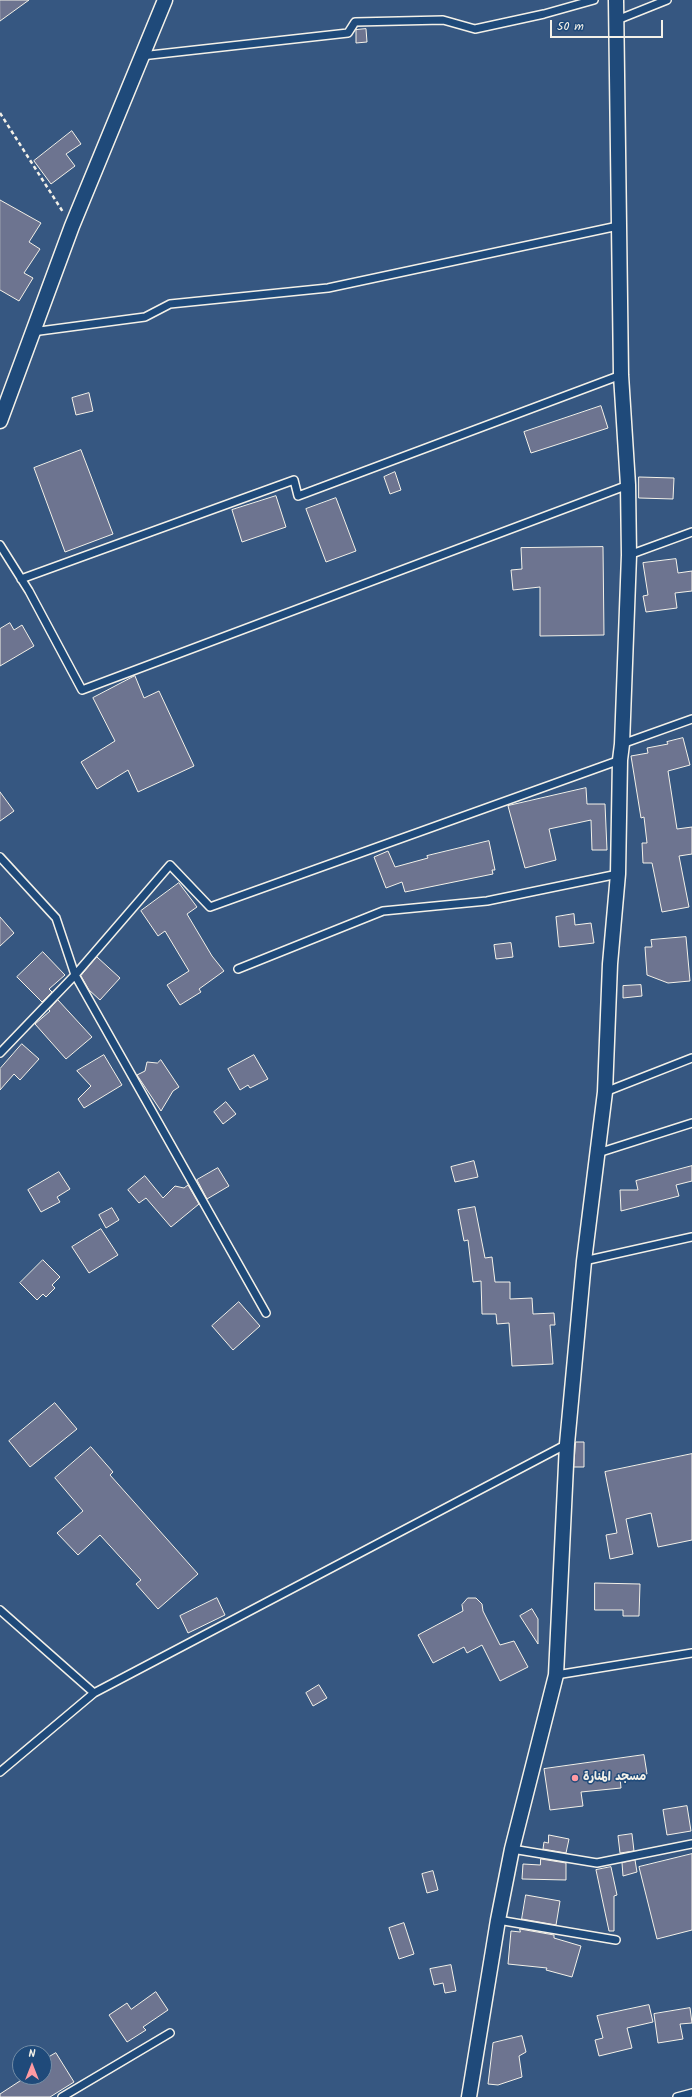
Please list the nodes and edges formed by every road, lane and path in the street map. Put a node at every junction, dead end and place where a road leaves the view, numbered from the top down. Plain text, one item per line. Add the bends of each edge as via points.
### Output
1 (165, 0) edge
2 (594, 0) edge
3 (616, 0) edge
4 (667, 0) edge
5 (616, 20) junction
6 (141, 56) junction
7 (0, 113) edge
8 (72, 226) junction
9 (618, 226) junction
10 (31, 332) junction
11 (621, 375) junction
12 (0, 421) edge
13 (628, 485) junction
14 (692, 532) edge
15 (0, 545) edge
16 (629, 555) junction
17 (21, 579) junction
18 (692, 719) edge
19 (622, 744) junction
20 (620, 760) junction
21 (0, 857) edge
22 (618, 874) junction
23 (238, 969) dead end
24 (75, 975) junction
25 (0, 1053) edge
26 (692, 1058) edge
27 (605, 1092) junction
28 (692, 1123) edge
29 (598, 1153) junction
30 (692, 1237) edge
31 (584, 1261) junction
32 (266, 1313) dead end
33 (567, 1444) junction
34 (0, 1610) edge
35 (692, 1653) edge
36 (556, 1675) junction
37 (94, 1693) junction
38 (0, 1772) edge
39 (692, 1844) edge
40 (512, 1849) junction
41 (498, 1920) junction
42 (616, 1940) dead end
43 (170, 2033) dead end
44 (692, 2093) edge
45 (62, 2097) edge
46 (469, 2097) edge
47 (677, 2097) edge

1 - 6 street
2 - 6 lane via 537,16 475,29 443,20 355,22 348,33
3 - 5 street
4 - 5 lane
5 - 9 street
6 - 8 street
7 - 8 path
8 - 10 street
9 - 10 lane via 328,288 170,304 145,318
9 - 11 street
10 - 12 street
11 - 13 street
11 - 17 lane via 298,496 294,480
13 - 16 street
13 - 17 lane via 82,690
14 - 16 lane
15 - 17 lane
16 - 19 street
18 - 19 lane
19 - 20 street
20 - 22 street
20 - 24 lane via 210,907 170,865
21 - 24 lane via 56,918
22 - 23 lane via 487,901 383,911
22 - 27 street via 610,964
24 - 25 lane
24 - 32 lane
26 - 27 lane
27 - 29 street
28 - 29 lane
29 - 31 street
30 - 31 lane
31 - 33 street
33 - 36 street
33 - 37 lane
34 - 37 lane
35 - 36 lane
36 - 40 street
37 - 38 lane
39 - 40 lane via 597,1863
40 - 41 street
41 - 42 lane
41 - 46 street
43 - 45 lane
44 - 47 lane

